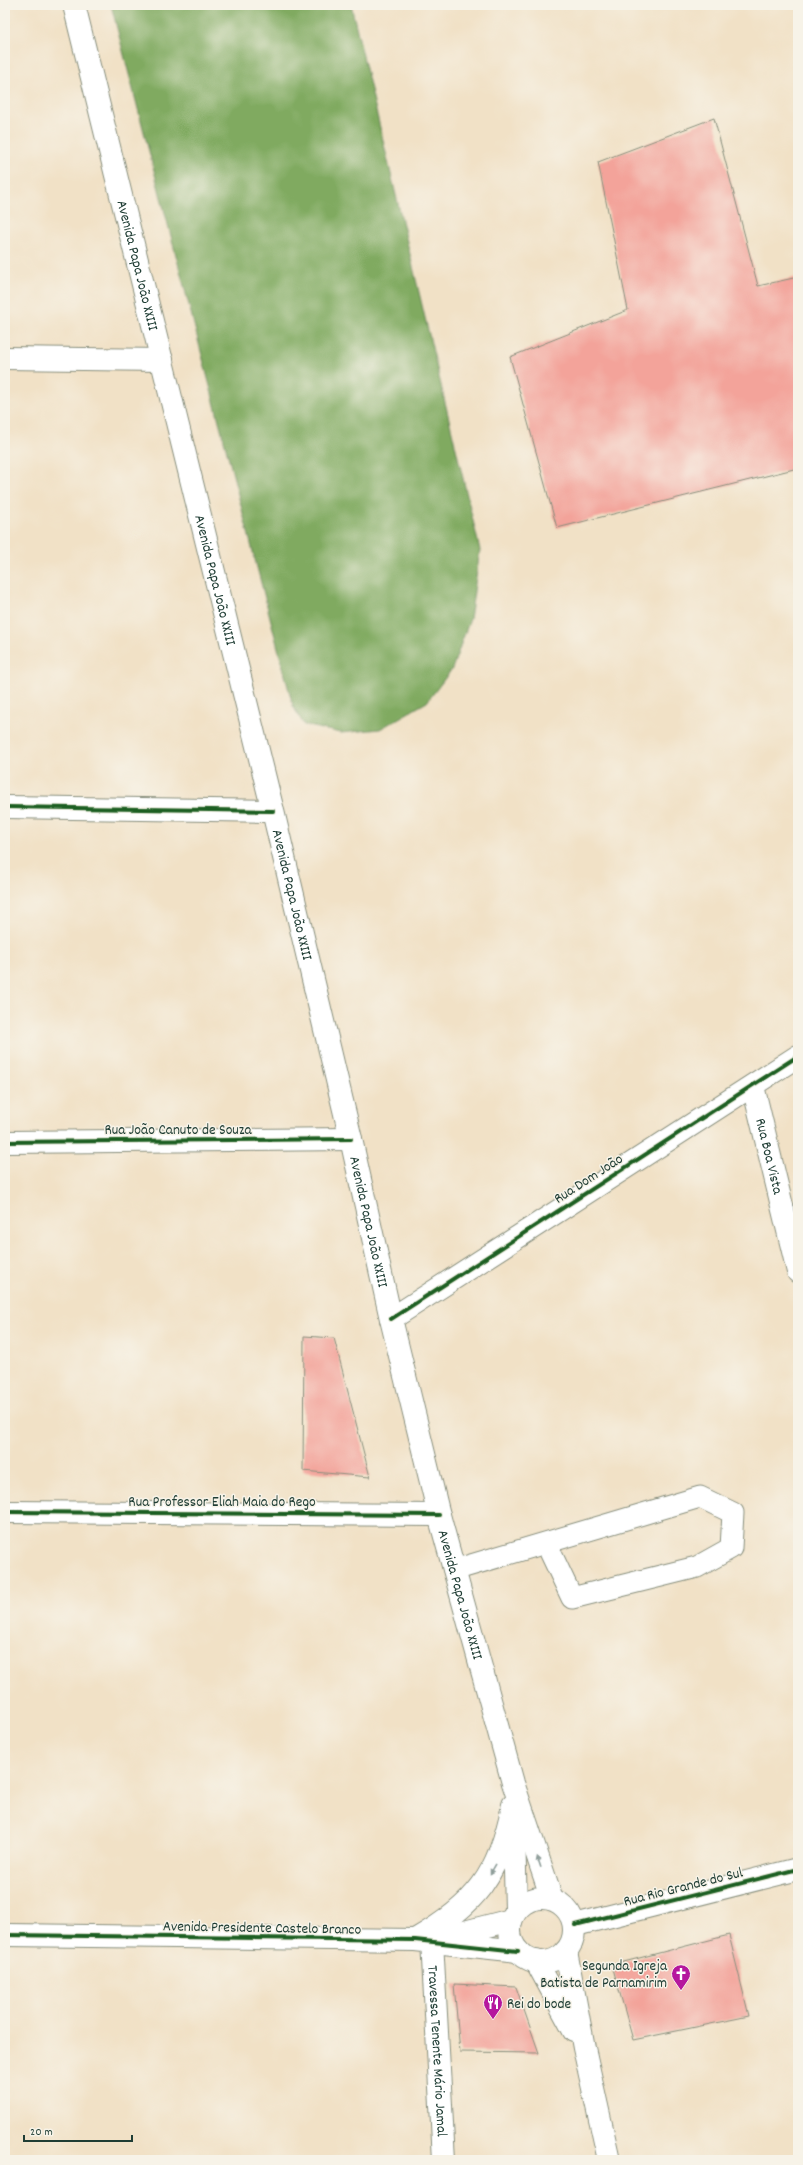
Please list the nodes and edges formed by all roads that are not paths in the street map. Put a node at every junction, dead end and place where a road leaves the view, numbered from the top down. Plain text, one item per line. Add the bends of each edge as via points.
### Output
1 (74, 5) edge
2 (5, 358) edge
3 (162, 360) junction
4 (5, 807) edge
5 (273, 811) junction
6 (798, 1056) edge
7 (753, 1086) junction
8 (351, 1139) junction
9 (5, 1142) edge
10 (798, 1272) edge
11 (391, 1319) junction
12 (5, 1512) edge
13 (439, 1515) junction
14 (546, 1543) junction
15 (454, 1570) junction
16 (513, 1783) junction
17 (513, 1805) junction
18 (798, 1869) edge
19 (552, 1898) junction
20 (514, 1915) junction
21 (575, 1925) junction
22 (5, 1935) edge
23 (423, 1940) junction
24 (518, 1951) junction
25 (566, 1951) junction
26 (536, 1961) junction
27 (584, 2048) junction
28 (444, 2160) edge
29 (609, 2160) edge

1 - 3 street, Avenida Papa João XXIII
2 - 3 street
3 - 5 street, Avenida Papa João XXIII
4 - 5 street
5 - 8 street, Avenida Papa João XXIII
6 - 7 street, Rua Dom João
7 - 10 street, Rua Boa Vista
7 - 11 street, Rua Dom João
8 - 9 street, Rua João Canuto de Souza
8 - 11 street, Avenida Papa João XXIII
11 - 13 street, Avenida Papa João XXIII
12 - 13 street, Rua Professor Eliah Maia do Rego
13 - 15 street, Avenida Papa João XXIII
14 - 14 lane via 700,1497 733,1513 731,1548 697,1566 572,1598
14 - 15 lane
15 - 16 street, Avenida Papa João XXIII
16 - 17 street, Avenida Papa João XXIII
19 -> 16 street, Avenida Papa João XXIII
17 - 20 street, Avenida Papa João XXIII
17 -> 23 street via 499,1857 483,1886 461,1910
18 - 21 street, Rua Rio Grande do Sul
19 - 20 street via 526,1901
19 - 21 street via 567,1909
20 - 23 street, Avenida Presidente Castelo Branco
20 - 24 street via 510,1930 512,1941
21 - 25 street via 573,1939
22 - 23 street, Avenida Presidente Castelo Branco
23 - 24 street, Avenida Presidente Castelo Branco
23 - 28 street, Travessa Tenente Mário Jamal
24 - 26 street via 526,1958
25 - 26 street via 547,1962
25 - 27 street
26 - 27 street
27 - 29 street

